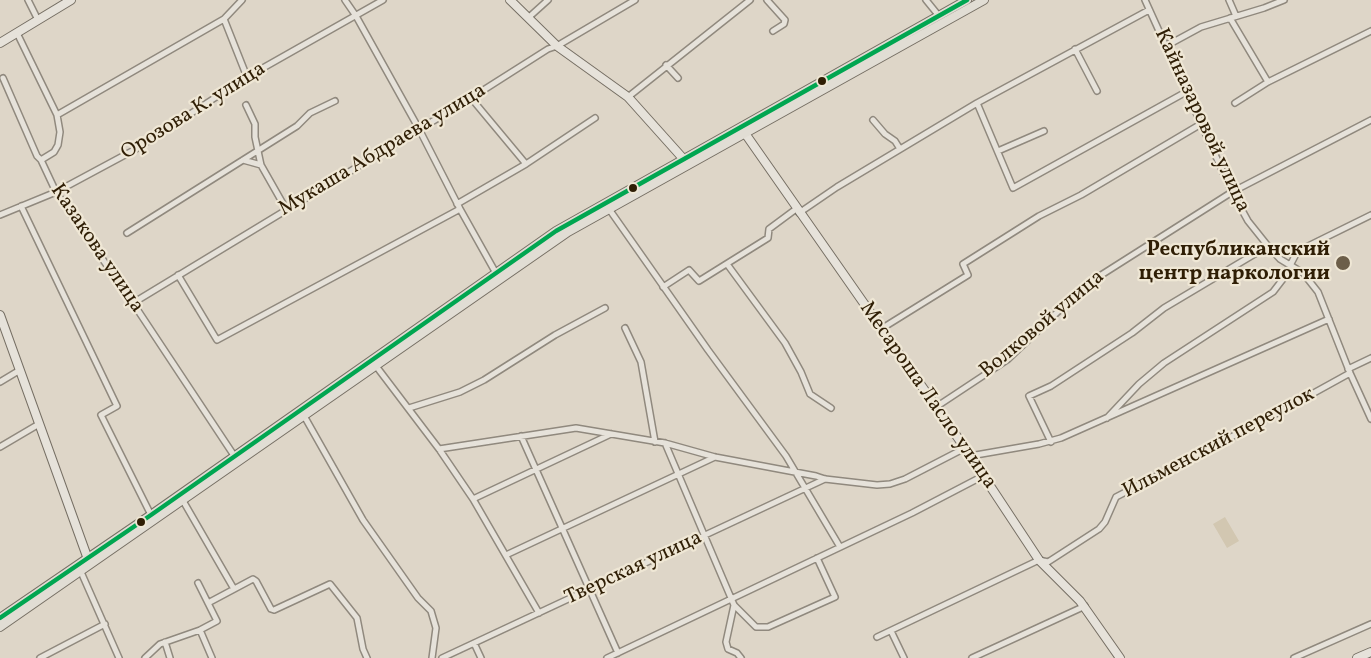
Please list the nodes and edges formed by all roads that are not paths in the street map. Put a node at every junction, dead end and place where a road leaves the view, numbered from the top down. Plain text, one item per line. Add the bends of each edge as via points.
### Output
1 (28, 0) edge
2 (71, 0) edge
3 (243, 0) edge
4 (345, 0) edge
5 (383, 0) edge
6 (510, 0) edge
7 (548, 0) edge
8 (635, 0) edge
9 (750, 0) edge
10 (767, 0) edge
11 (926, 0) edge
12 (967, 0) edge
13 (984, 0) edge
14 (1145, 0) edge
15 (1229, 0) edge
16 (1284, 0) edge
17 (1149, 10) junction
18 (356, 16) junction
19 (1233, 17) junction
20 (528, 18) junction
21 (224, 19) junction
22 (941, 19) junction
23 (38, 20) junction
24 (773, 31) dead end
25 (1371, 31) edge
26 (17, 33) junction
27 (0, 43) edge
28 (557, 46) junction
29 (1166, 46) junction
30 (1075, 49) junction
31 (666, 65) junction
32 (247, 77) junction
33 (3, 78) dead end
34 (678, 78) dead end
35 (1268, 82) junction
36 (1097, 91) dead end
37 (1186, 92) junction
38 (471, 98) junction
39 (628, 98) junction
40 (335, 101) dead end
41 (977, 102) junction
42 (1235, 103) dead end
43 (246, 105) dead end
44 (57, 115) junction
45 (595, 118) dead end
46 (873, 120) dead end
47 (1371, 120) edge
48 (1201, 124) junction
49 (419, 129) junction
50 (743, 131) junction
51 (1044, 131) dead end
52 (900, 149) junction
53 (257, 151) junction
54 (998, 151) junction
55 (40, 160) junction
56 (243, 160) junction
57 (686, 162) junction
58 (526, 164) junction
59 (261, 165) junction
60 (56, 192) junction
61 (1232, 192) junction
62 (21, 206) junction
63 (459, 206) junction
64 (286, 209) junction
65 (609, 209) junction
66 (797, 211) junction
67 (0, 215) edge
68 (1371, 215) edge
69 (127, 233) dead end
70 (1268, 246) junction
71 (727, 264) junction
72 (1291, 266) junction
73 (178, 275) junction
74 (498, 276) junction
75 (663, 287) junction
76 (133, 303) junction
77 (605, 308) dead end
78 (0, 315) edge
79 (1329, 319) junction
80 (626, 328) dead end
81 (881, 329) junction
82 (1371, 358) edge
83 (376, 366) junction
84 (20, 370) junction
85 (1349, 371) junction
86 (0, 382) edge
87 (936, 407) junction
88 (408, 408) junction
89 (831, 408) dead end
90 (302, 412) junction
91 (1106, 419) junction
92 (1371, 419) edge
93 (39, 424) junction
94 (611, 434) junction
95 (521, 436) junction
96 (655, 441) junction
97 (1051, 442) junction
98 (665, 443) junction
99 (0, 447) edge
100 (965, 448) junction
101 (439, 449) junction
102 (970, 456) junction
103 (235, 457) junction
104 (716, 457) junction
105 (536, 470) junction
106 (796, 472) junction
107 (678, 474) junction
108 (983, 476) junction
109 (825, 479) junction
110 (806, 488) junction
111 (181, 498) junction
112 (473, 499) junction
113 (151, 515) junction
114 (563, 528) junction
115 (705, 536) junction
116 (840, 547) junction
117 (506, 555) junction
118 (817, 558) junction
119 (1039, 560) junction
120 (89, 562) junction
121 (81, 572) junction
122 (198, 583) dead end
123 (234, 589) junction
124 (590, 590) junction
125 (733, 602) junction
126 (208, 603) junction
127 (1085, 606) junction
128 (539, 613) junction
129 (0, 618) edge
130 (105, 624) junction
131 (1371, 624) edge
132 (0, 627) edge
133 (200, 630) junction
134 (891, 631) junction
135 (877, 637) dead end
136 (165, 642) junction
137 (474, 643) junction
138 (618, 652) junction
139 (1371, 652) edge
140 (40, 658) edge
141 (119, 658) edge
142 (145, 658) edge
143 (171, 658) edge
144 (212, 658) edge
145 (367, 658) edge
146 (432, 658) edge
147 (442, 658) edge
148 (481, 658) edge
149 (607, 658) edge
150 (741, 658) edge
151 (904, 658) edge
152 (972, 658) edge
153 (1120, 658) edge
154 (1294, 658) edge
155 (1357, 658) edge

1 - 23 street
2 - 23 street
3 - 21 street
4 - 18 street
5 - 18 street, Орозова К. улица
6 - 20 street
7 - 20 street
8 - 28 street, Мукаша Абдраева улица
9 - 31 street
10 - 24 street via 785,21
11 - 22 street
12 - 22 main road
13 - 22 main road
14 - 17 street, Кайназаровой улица
15 - 19 street
16 - 19 street
17 - 29 street, Кайназаровой улица
17 - 30 street
18 - 32 street, Орозова К. улица
18 - 49 street
19 - 29 street via 1201,27
19 - 35 street
20 - 28 street
21 - 32 street
21 - 44 street
22 - 50 main road
23 - 26 street
25 - 35 street
26 - 27 street
26 - 44 street, Казакова улица
28 - 38 street, Мукаша Абдраева улица
28 - 39 street
29 - 37 street, Кайназаровой улица
30 - 36 street
30 - 41 street
31 - 34 street
31 - 39 street
32 - 60 street, Орозова К. улица via 136,149
33 - 55 street
35 - 42 street
37 - 48 street, Кайназаровой улица
37 - 54 street via 1012,188
38 - 49 street, Мукаша Абдраева улица
38 - 58 street
39 - 57 street
40 - 53 street via 310,113
41 - 52 street
41 - 54 street
43 - 53 street via 255,124
44 - 55 street, Казакова улица via 58,146
45 - 58 street
46 - 52 street
47 - 61 street, Волковой улица
48 - 61 street, Кайназаровой улица
48 - 81 street via 963,264 968,275
49 - 63 street
49 - 64 street, Мукаша Абдраева улица
50 - 57 main road
50 - 66 street, Месароша Ласло улица
51 - 54 street
52 - 66 street
53 - 56 street
53 - 59 street
55 - 60 street, Казакова улица
56 - 59 street
56 - 69 street
57 - 65 main road
57 - 74 main road via 556,231
58 - 63 street
59 - 64 street
60 - 62 street, Орозова К. улица
60 - 76 street, Казакова улица
61 - 70 street, Кайназаровой улица
61 - 87 street, Волковой улица via 1087,284 1007,360
62 - 67 street, Орозова К. улица
62 - 113 street via 117,406 101,414
63 - 73 street via 217,340
63 - 74 street
64 - 73 street, Мукаша Абдраева улица
65 - 74 main road
65 - 75 street
66 - 71 street via 770,230 768,238
66 - 81 street, Месароша Ласло улица
68 - 72 street via 1300,250
70 - 72 street, Кайназаровой улица
70 - 97 street via 1164,308 1051,386 1029,396
71 - 75 street via 699,281 689,270
71 - 89 street via 784,343 810,394
72 - 79 street, Кайназаровой улица via 1312,282
72 - 91 street via 1273,292 1164,363
73 - 76 street, Мукаша Абдраева улица
74 - 83 main road
74 - 90 main road
75 - 106 street
76 - 103 street, Казакова улица
77 - 88 street via 484,380
78 - 84 street
79 - 85 street, Кайназаровой улица
79 - 91 street
80 - 96 street via 641,362
81 - 87 street, Месароша Ласло улица
82 - 85 street, Ильменский переулок
83 - 88 street
83 - 90 main road
84 - 86 street
84 - 93 street
85 - 92 street, Кайназаровой улица
85 - 119 street, Ильменский переулок via 1116,497 1100,529 1048,562
87 - 100 street, Месароша Ласло улица
88 - 101 street
90 - 103 main road
90 - 111 main road
90 - 146 street via 363,520 431,611 436,628
91 - 97 street
93 - 99 street
93 - 120 street
94 - 95 street via 576,428
94 - 96 street
94 - 105 street
95 - 101 street
95 - 105 street
96 - 98 street
97 - 102 street
98 - 104 street
98 - 107 street
100 - 102 street, Месароша Ласло улица
100 - 109 street via 890,484
101 - 112 street
102 - 108 street, Месароша Ласло улица
103 - 111 main road
104 - 106 street
104 - 107 street
105 - 112 street
105 - 114 street
106 - 109 street
106 - 110 street
107 - 114 street
107 - 115 street
108 - 116 street
108 - 119 street, Месароша Ласло улица
109 - 110 street, Тверская улица
110 - 115 street, Тверская улица
110 - 116 street
111 - 113 main road
111 - 120 main road
111 - 123 street
112 - 117 street
113 - 120 main road
114 - 117 street
114 - 124 street
115 - 124 street, Тверская улица
115 - 125 street
116 - 118 street
117 - 128 street
118 - 125 street
118 - 125 street via 835,597 768,627 756,627
119 - 127 street, Месароша Ласло улица
119 - 134 street, Ильменский переулок
120 - 121 main road
120 - 129 main road
121 - 130 street
121 - 132 main road
122 - 126 street
123 - 126 street
123 - 145 street via 253,579 274,610 330,584 357,618
124 - 128 street, Тверская улица
124 - 138 street
125 - 138 street
125 - 150 street via 726,642 728,649
126 - 133 street via 217,621
127 - 152 street
127 - 153 street, Месароша Ласло улица
128 - 137 street, Тверская улица
130 - 140 street
130 - 141 street
131 - 154 street
133 - 136 street
133 - 144 street
134 - 135 street, Ильменский переулок
134 - 151 street
136 - 142 street
136 - 143 street
137 - 147 street, Тверская улица
137 - 148 street
138 - 149 street
139 - 155 street

